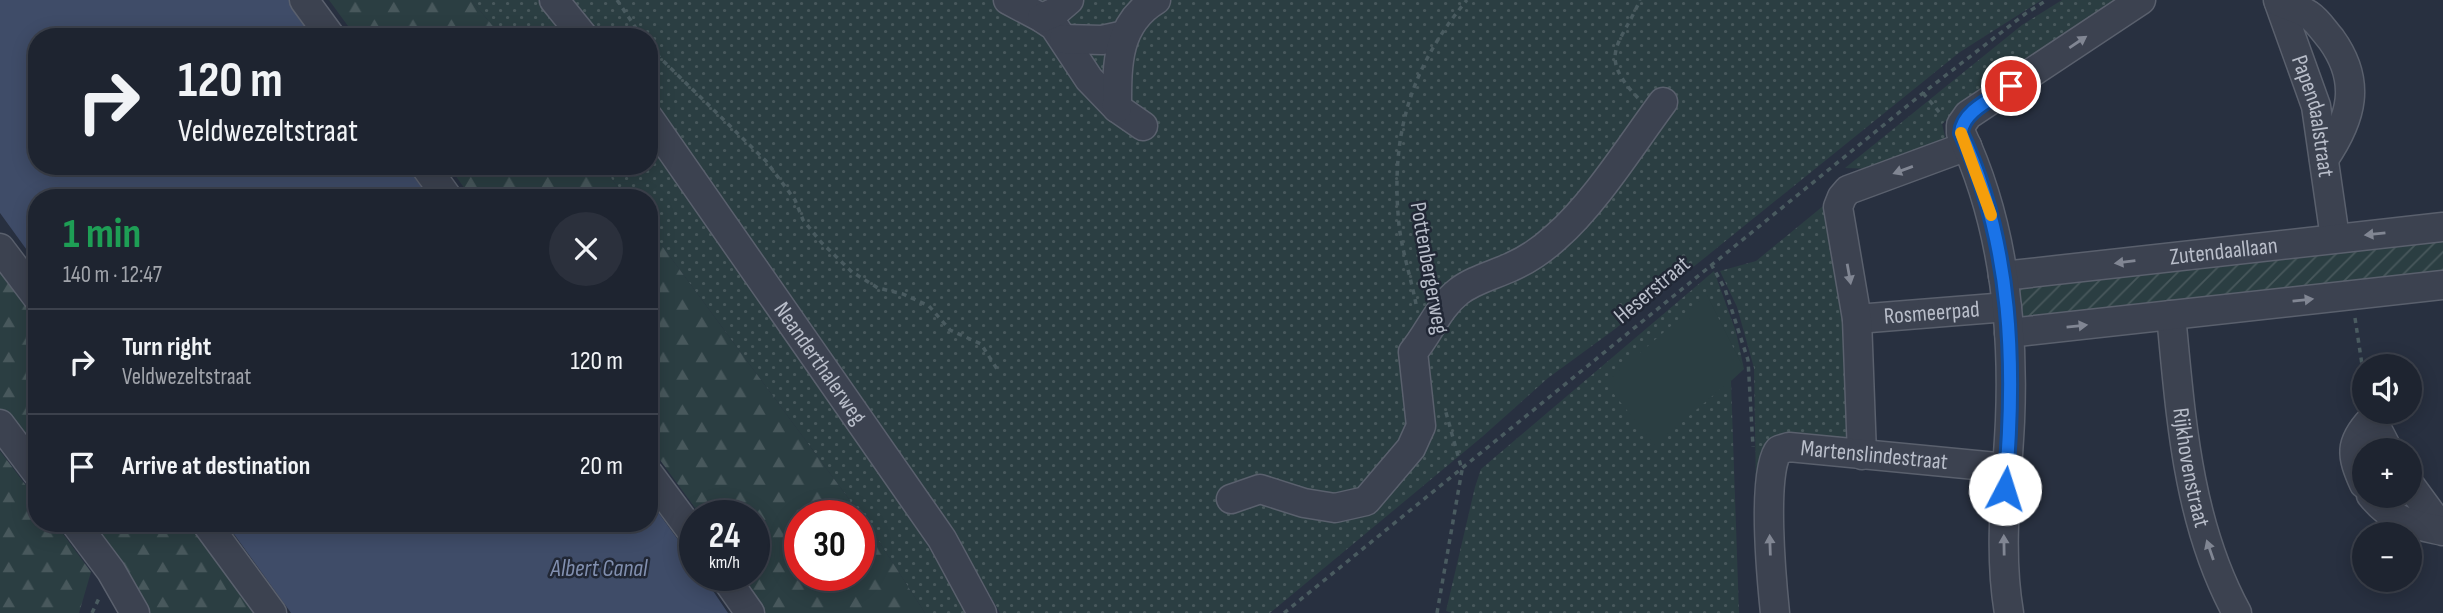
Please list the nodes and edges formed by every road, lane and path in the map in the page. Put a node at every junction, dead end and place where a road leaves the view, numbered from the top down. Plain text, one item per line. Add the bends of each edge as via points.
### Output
1 (304, 0) edge
2 (554, 0) edge
3 (617, 0) edge
4 (1008, 0) edge
5 (1069, 0) edge
6 (1156, 0) edge
7 (1467, 0) edge
8 (1640, 0) edge
9 (2047, 0) edge
10 (2141, 0) edge
11 (2278, 1) edge
12 (1042, 18) junction
13 (324, 28) edge
14 (577, 28) edge
15 (636, 28) edge
16 (1125, 35) junction
17 (1065, 39) junction
18 (658, 56) edge
19 (1923, 93) junction
20 (1935, 105) dead end
21 (1117, 108) junction
22 (1659, 108) joint
23 (1143, 126) dead end
24 (658, 131) edge
25 (1967, 146) junction
26 (2324, 159) junction
27 (2443, 227) edge
28 (2334, 238) junction
29 (0, 247) edge
30 (1711, 264) junction
31 (2003, 276) junction
32 (28, 285) edge
33 (2443, 285) edge
34 (2351, 295) junction
35 (1416, 305) dead end
36 (2171, 316) junction
37 (1857, 319) junction
38 (2008, 320) junction
39 (2360, 354) edge
40 (997, 369) dead end
41 (1441, 398) dead end
42 (0, 424) edge
43 (2356, 438) edge
44 (2382, 438) edge
45 (1862, 454) junction
46 (1753, 459) dead end
47 (28, 461) edge
48 (2007, 468) junction
49 (1462, 470) junction
50 (658, 486) edge
51 (1231, 499) dead end
52 (2422, 502) edge
53 (2383, 508) edge
54 (679, 514) edge
55 (2443, 531) edge
56 (82, 532) edge
57 (213, 532) edge
58 (735, 591) edge
59 (135, 613) edge
60 (272, 613) edge
61 (750, 613) edge
62 (982, 613) edge
63 (1284, 613) edge
64 (1437, 613) edge
65 (1775, 613) edge
66 (2009, 613) edge
67 (2236, 613) edge

1 - 13 street
2 - 14 street
3 - 15 path
4 - 12 street
5 - 12 street
6 - 16 street via 1142,9
7 - 35 path, Pottenbergerweg via 1433,45 1402,125 1399,226
8 - 22 path via 1614,51 1618,75
9 - 19 path, Heserstraat
25 -> 10 street via 1961,125 1968,115
11 - 26 street, Papendaalstraat via 2316,106
11 - 26 street via 2308,14 2344,60 2351,98 2339,137
12 - 17 street
16 - 17 street
16 - 21 street
17 - 21 street via 1089,79
18 - 40 path via 766,160 803,220 852,272 878,288 929,306 950,330 981,344
19 - 20 path
19 - 30 path, Heserstraat
21 - 23 street
22 - 51 street via 1558,236 1532,256 1457,292 1440,312 1413,352 1421,426 1411,448 1366,501 1335,508 1260,489
24 - 62 street, Neanderthalerweg via 942,539
25 - 31 street via 1990,209
25 -> 37 street, Rosmeerpad via 1849,190 1842,197 1838,207
26 - 28 street, Papendaalstraat
27 -> 28 street, Zutendaallaan
28 -> 31 street, Zutendaallaan
29 - 32 street
30 - 46 path via 1725,289 1748,360
30 - 49 path, Heserstraat
31 - 38 street
33 - 34 street
36 -> 34 street
34 - 39 path
38 -> 36 street
67 -> 36 street, Rijkhovenstraat via 2211,556 2191,488
37 - 38 street, Rosmeerpad
37 - 45 street, Rosmeerpad
38 - 48 street
41 - 49 path
42 - 47 street
43 - 44 street via 2372,419
45 - 48 street, Martenslindestraat
65 -> 45 street, Martenslindestraat via 1770,517 1775,454 1789,447
66 -> 48 street via 2003,511
49 - 63 path, Heserstraat
49 - 64 path
50 - 54 street
52 - 55 street
53 - 55 street via 2403,522
56 - 59 street
57 - 60 street
58 - 61 street

